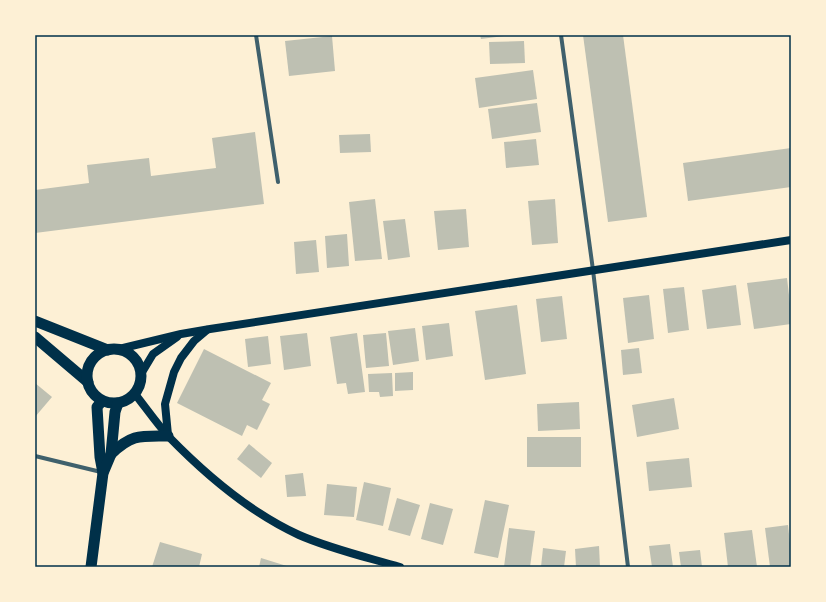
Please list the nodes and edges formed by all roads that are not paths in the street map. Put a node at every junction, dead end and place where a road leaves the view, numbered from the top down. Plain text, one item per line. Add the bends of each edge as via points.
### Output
1 (256, 35) edge
2 (561, 35) edge
3 (278, 182) dead end
4 (791, 240) edge
5 (593, 270) junction
6 (35, 321) edge
7 (210, 329) junction
8 (180, 334) junction
9 (35, 337) edge
10 (114, 350) junction
11 (142, 374) junction
12 (88, 382) junction
13 (135, 394) junction
14 (102, 400) junction
15 (118, 403) junction
16 (168, 436) junction
17 (111, 454) junction
18 (35, 456) edge
19 (103, 473) junction
20 (91, 567) edge
21 (400, 567) edge
22 (628, 567) edge

1 - 3 street
2 - 5 street
4 - 5 main road
5 - 7 main road
5 - 22 street
6 - 10 highway
7 - 8 main road
7 - 16 main road via 194,341 174,372 165,404
8 - 10 main road
8 - 11 main road via 153,354
9 - 12 highway
10 - 11 highway via 126,351 137,360
10 - 12 highway via 101,353 94,358 89,366
11 - 13 highway
12 - 14 highway via 90,390
13 - 15 highway
13 - 16 main road
14 - 15 highway
14 - 19 highway via 97,407
15 - 17 highway via 114,412
16 - 17 highway via 138,436
16 - 21 main road via 211,477 266,518 306,538
17 - 19 highway
18 - 19 street
19 - 20 highway

